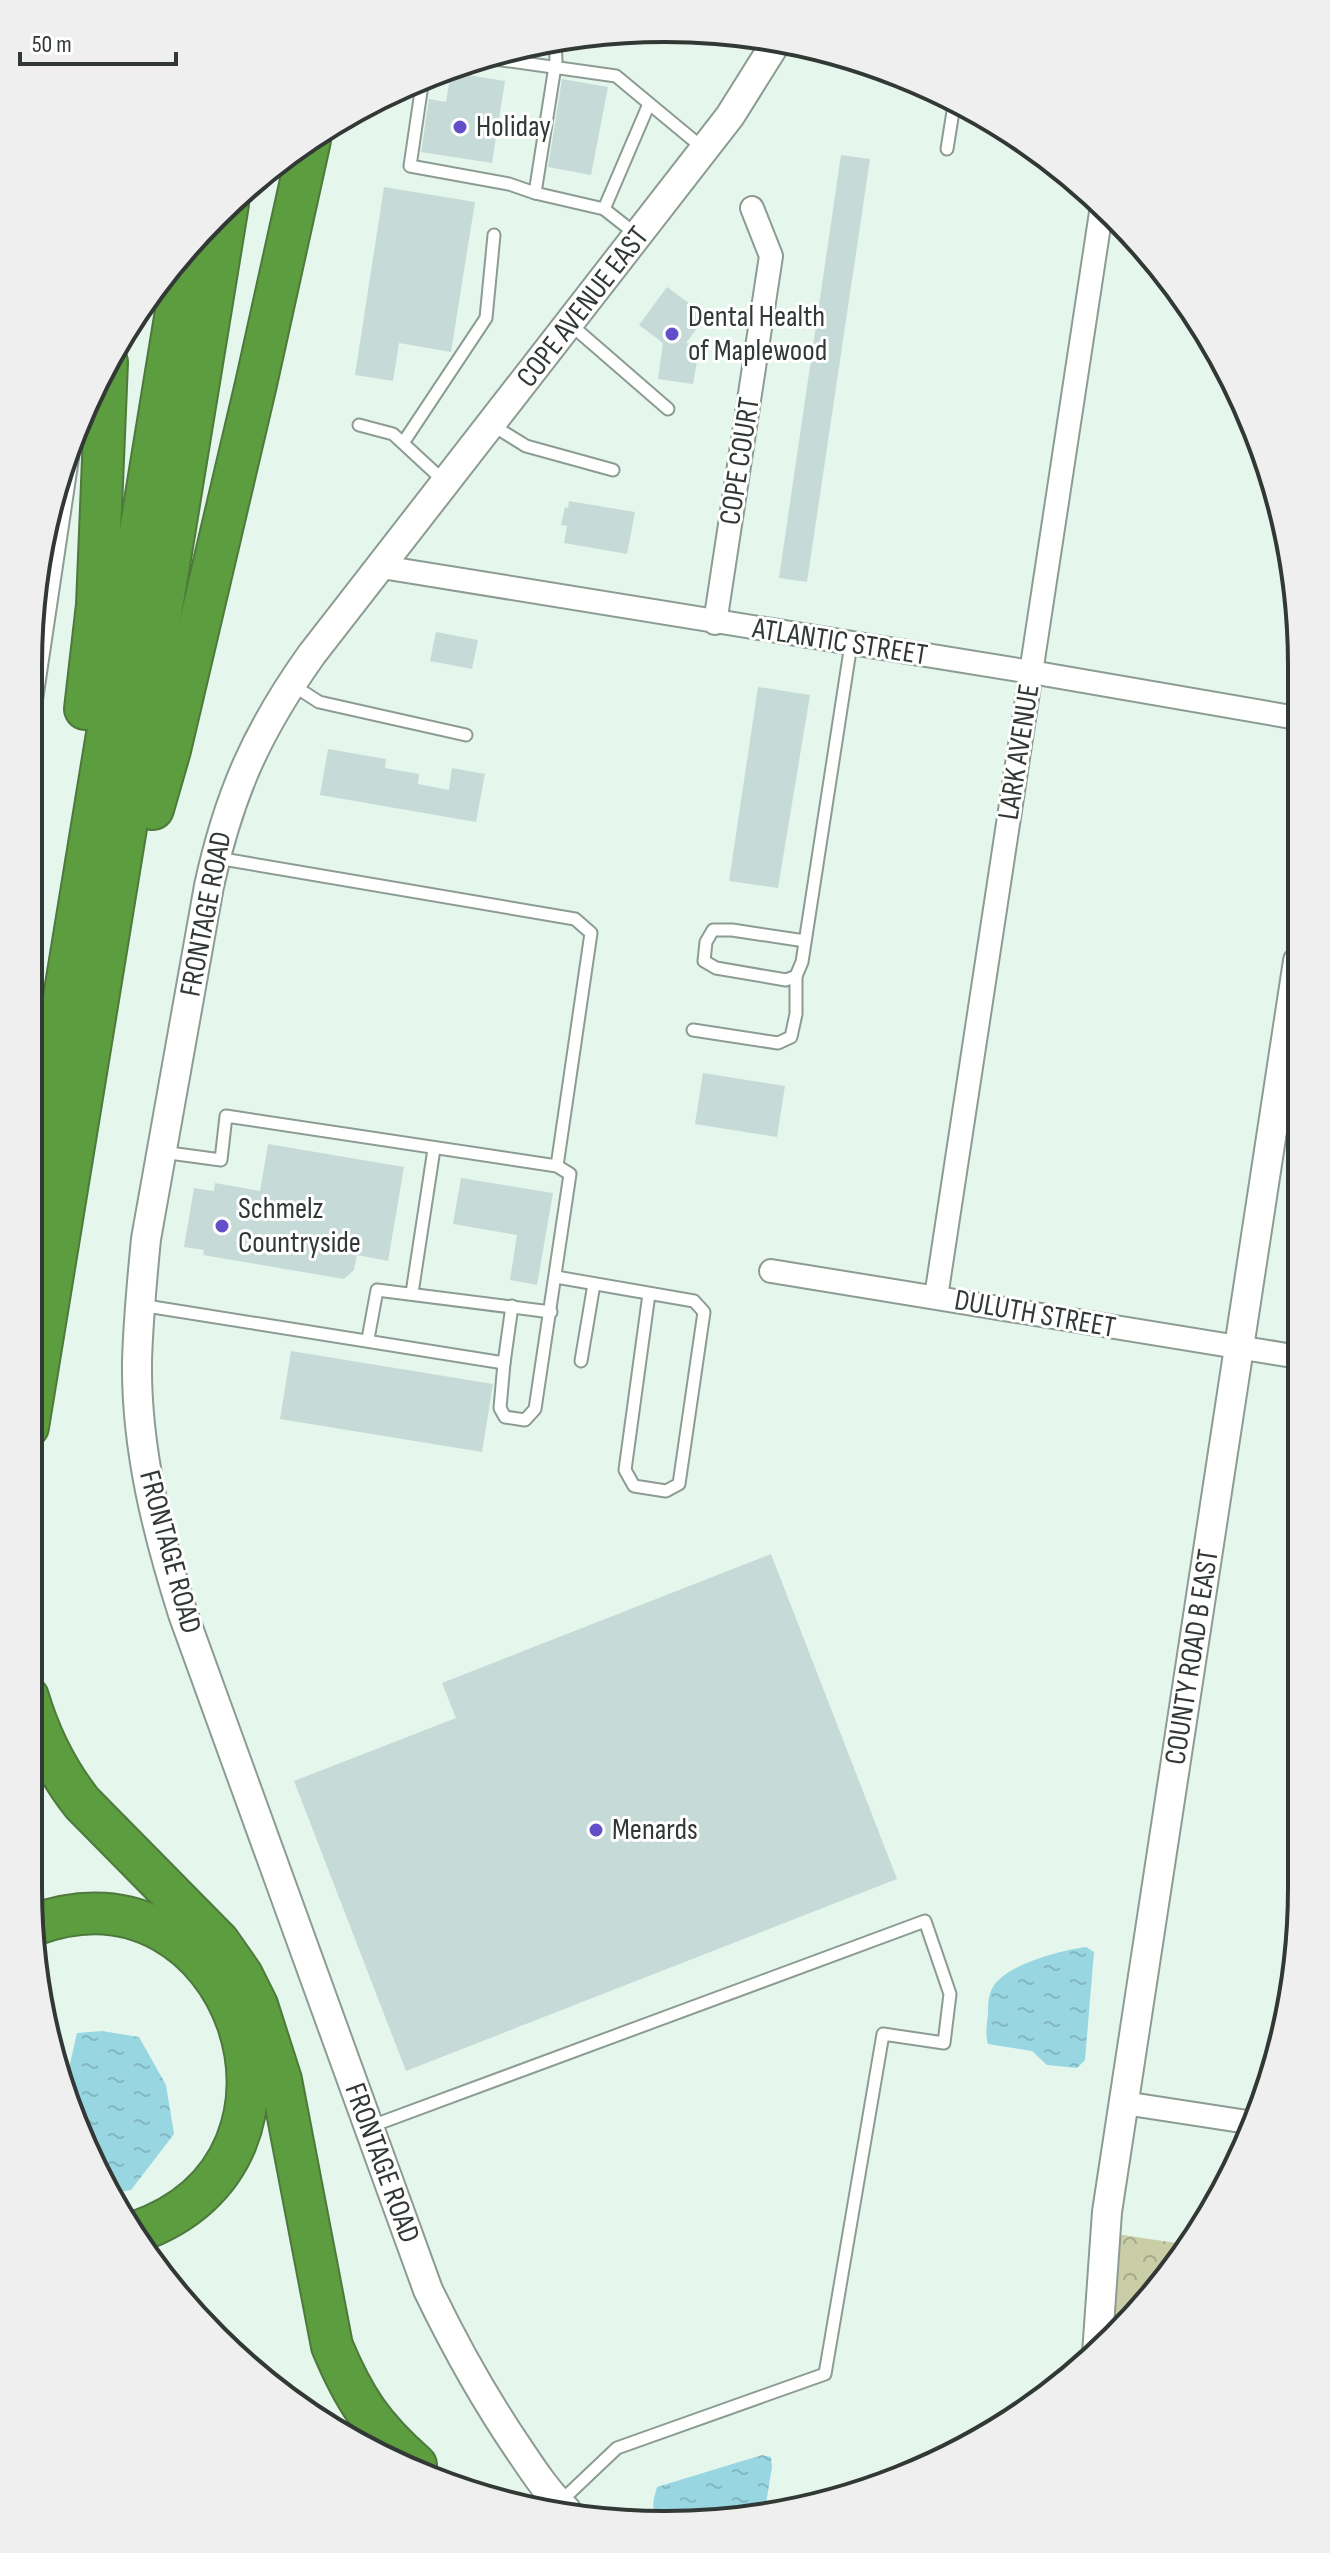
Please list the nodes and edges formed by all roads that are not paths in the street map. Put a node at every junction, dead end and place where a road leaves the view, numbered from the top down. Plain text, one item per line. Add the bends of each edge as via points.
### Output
1 (771, 51) edge
2 (555, 52) edge
3 (512, 61) edge
4 (554, 67) junction
5 (421, 92) edge
6 (649, 104) junction
7 (953, 112) edge
8 (947, 149) dead end
9 (704, 150) junction
10 (306, 156) edge
11 (535, 193) junction
12 (752, 208) dead end
13 (604, 209) junction
14 (1100, 219) edge
15 (225, 223) edge
16 (494, 235) dead end
17 (638, 236) junction
18 (182, 272) edge
19 (570, 324) junction
20 (106, 389) edge
21 (668, 409) dead end
22 (359, 425) dead end
23 (492, 425) junction
24 (403, 443) junction
25 (613, 470) dead end
26 (447, 483) junction
27 (382, 567) junction
28 (715, 623) junction
29 (851, 644) junction
30 (1031, 672) junction
31 (291, 684) junction
32 (1288, 716) edge
33 (466, 735) dead end
34 (215, 858) junction
35 (805, 941) junction
36 (104, 974) junction
37 (796, 976) junction
38 (1288, 1027) edge
39 (693, 1030) dead end
40 (42, 1127) edge
41 (42, 1132) edge
42 (434, 1149) junction
43 (162, 1152) junction
44 (557, 1166) junction
45 (771, 1271) dead end
46 (556, 1277) junction
47 (594, 1284) junction
48 (412, 1293) junction
49 (649, 1294) junction
50 (936, 1297) junction
51 (140, 1304) junction
52 (512, 1306) junction
53 (551, 1312) junction
54 (368, 1339) junction
55 (42, 1344) edge
56 (1239, 1349) junction
57 (1288, 1356) edge
58 (581, 1361) dead end
59 (504, 1363) junction
60 (42, 1737) edge
61 (43, 1922) edge
62 (1124, 2103) junction
63 (1243, 2121) edge
64 (368, 2127) junction
65 (144, 2229) edge
66 (1098, 2336) edge
67 (402, 2453) edge
68 (559, 2502) edge
69 (565, 2503) edge

1 - 9 street, COPE AVENUE EAST
2 - 4 lane
3 - 4 lane
4 - 6 lane via 616,76
4 - 11 lane
5 - 11 lane via 410,166
6 - 9 lane
6 - 13 lane
7 - 8 lane
9 - 17 street, COPE AVENUE EAST
10 - 36 highway via 170,750
11 - 13 lane
12 - 28 street, COPE COURT via 771,256
13 - 17 lane
14 - 30 street, LARK AVENUE
15 - 36 highway
16 - 24 lane via 486,318
17 - 19 street, COPE AVENUE EAST
18 - 41 highway
19 - 21 lane
19 - 23 street, COPE AVENUE EAST
20 - 40 highway via 97,605
22 - 24 lane via 393,434
23 - 25 lane via 526,446
23 - 26 street, COPE AVENUE EAST
24 - 26 lane
26 - 27 street, COPE AVENUE EAST
27 - 28 street, ATLANTIC STREET
27 - 31 street, FRONTAGE ROAD
28 - 29 street, ATLANTIC STREET
29 - 30 street, ATLANTIC STREET
29 - 35 lane
30 - 32 street, ATLANTIC STREET
30 - 50 street, LARK AVENUE
31 - 33 lane via 319,702
31 - 34 street, FRONTAGE ROAD via 234,792
34 - 43 street, FRONTAGE ROAD
34 - 44 lane via 575,919 591,933
35 - 37 lane
35 - 37 lane via 713,930 706,942 704,961 716,968 786,980
36 - 55 highway
37 - 39 lane via 796,1014 791,1037 785,1041
38 - 56 street, COUNTY ROAD B EAST
42 - 43 lane via 226,1116 221,1160
42 - 44 lane
42 - 48 lane
43 - 51 street, FRONTAGE ROAD
44 - 46 lane via 570,1174
45 - 50 street, DULUTH STREET
46 - 47 lane
46 - 53 lane
47 - 49 lane
47 - 58 lane
48 - 52 lane
48 - 54 lane via 377,1290
49 - 49 lane via 694,1301 704,1312 679,1484 666,1491 634,1486 625,1470
50 - 56 street, DULUTH STREET
51 - 54 lane
51 - 64 street, FRONTAGE ROAD via 140,1421 150,1492 170,1572
52 - 53 lane
52 - 59 lane
53 - 59 lane via 535,1409 525,1420 505,1417 500,1408
54 - 59 lane
56 - 57 street, DULUTH STREET
56 - 62 street, COUNTY ROAD B EAST
60 - 67 highway via 82,1803 219,1942 242,1975 281,2080 332,2346 368,2417
61 - 65 highway via 109,1913 164,1933 205,1966 238,2019 249,2079 239,2136 206,2190 183,2210
62 - 63 street
62 - 66 street, COUNTY ROAD B EAST via 1107,2212
64 - 68 street, FRONTAGE ROAD via 428,2290 454,2345 510,2437
64 - 69 lane via 925,1921 950,1994 944,2043 883,2034 825,2374 617,2448

